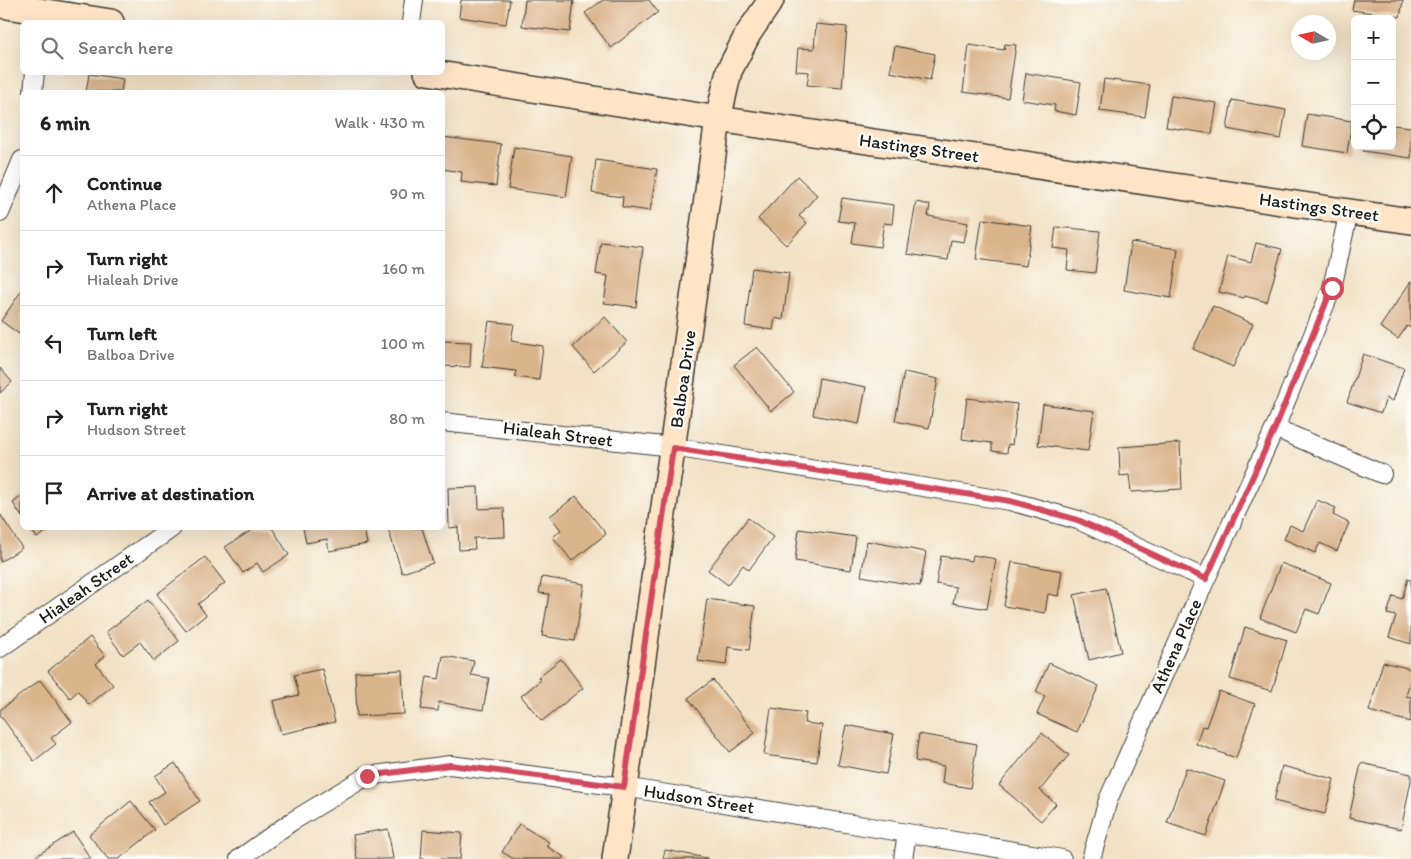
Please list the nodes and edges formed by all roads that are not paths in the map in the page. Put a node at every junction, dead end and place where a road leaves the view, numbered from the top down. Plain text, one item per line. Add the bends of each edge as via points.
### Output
1 (414, 0) edge
2 (772, 0) edge
3 (0, 6) edge
4 (41, 17) edge
5 (83, 20) edge
6 (411, 20) edge
7 (35, 75) edge
8 (445, 75) edge
9 (33, 90) edge
10 (718, 119) junction
11 (20, 165) edge
12 (1349, 211) junction
13 (0, 213) edge
14 (1411, 221) edge
15 (445, 422) edge
16 (1275, 428) junction
17 (673, 448) junction
18 (1382, 474) dead end
19 (169, 530) edge
20 (1206, 579) junction
21 (0, 648) edge
22 (624, 787) junction
23 (907, 832) junction
24 (238, 859) edge
25 (615, 859) edge
26 (903, 859) edge
27 (1062, 859) edge
28 (1090, 859) edge

1 - 6 street
2 - 10 street, Balboa Drive via 748,34 729,71
3 - 4 street
4 - 5 street
7 - 9 street
8 - 10 street, Hastings Street
10 - 12 street, Hastings Street
10 - 17 street, Balboa Drive
11 - 13 street
12 - 14 street, Hastings Street
12 - 16 street, Athena Place via 1332,288
15 - 17 street, Hialeah Street
16 - 18 street
16 - 20 street, Athena Place
17 - 20 street, Hialeah Street via 1010,501 1078,520
17 - 22 street, Balboa Drive
19 - 21 street, Hialeah Street
20 - 28 street, Athena Place via 1108,800
22 - 23 street, Hudson Street
22 - 24 street, Hudson Street via 450,765 367,776
22 - 25 street, Balboa Drive
23 - 26 street
23 - 27 street, Hudson Street

